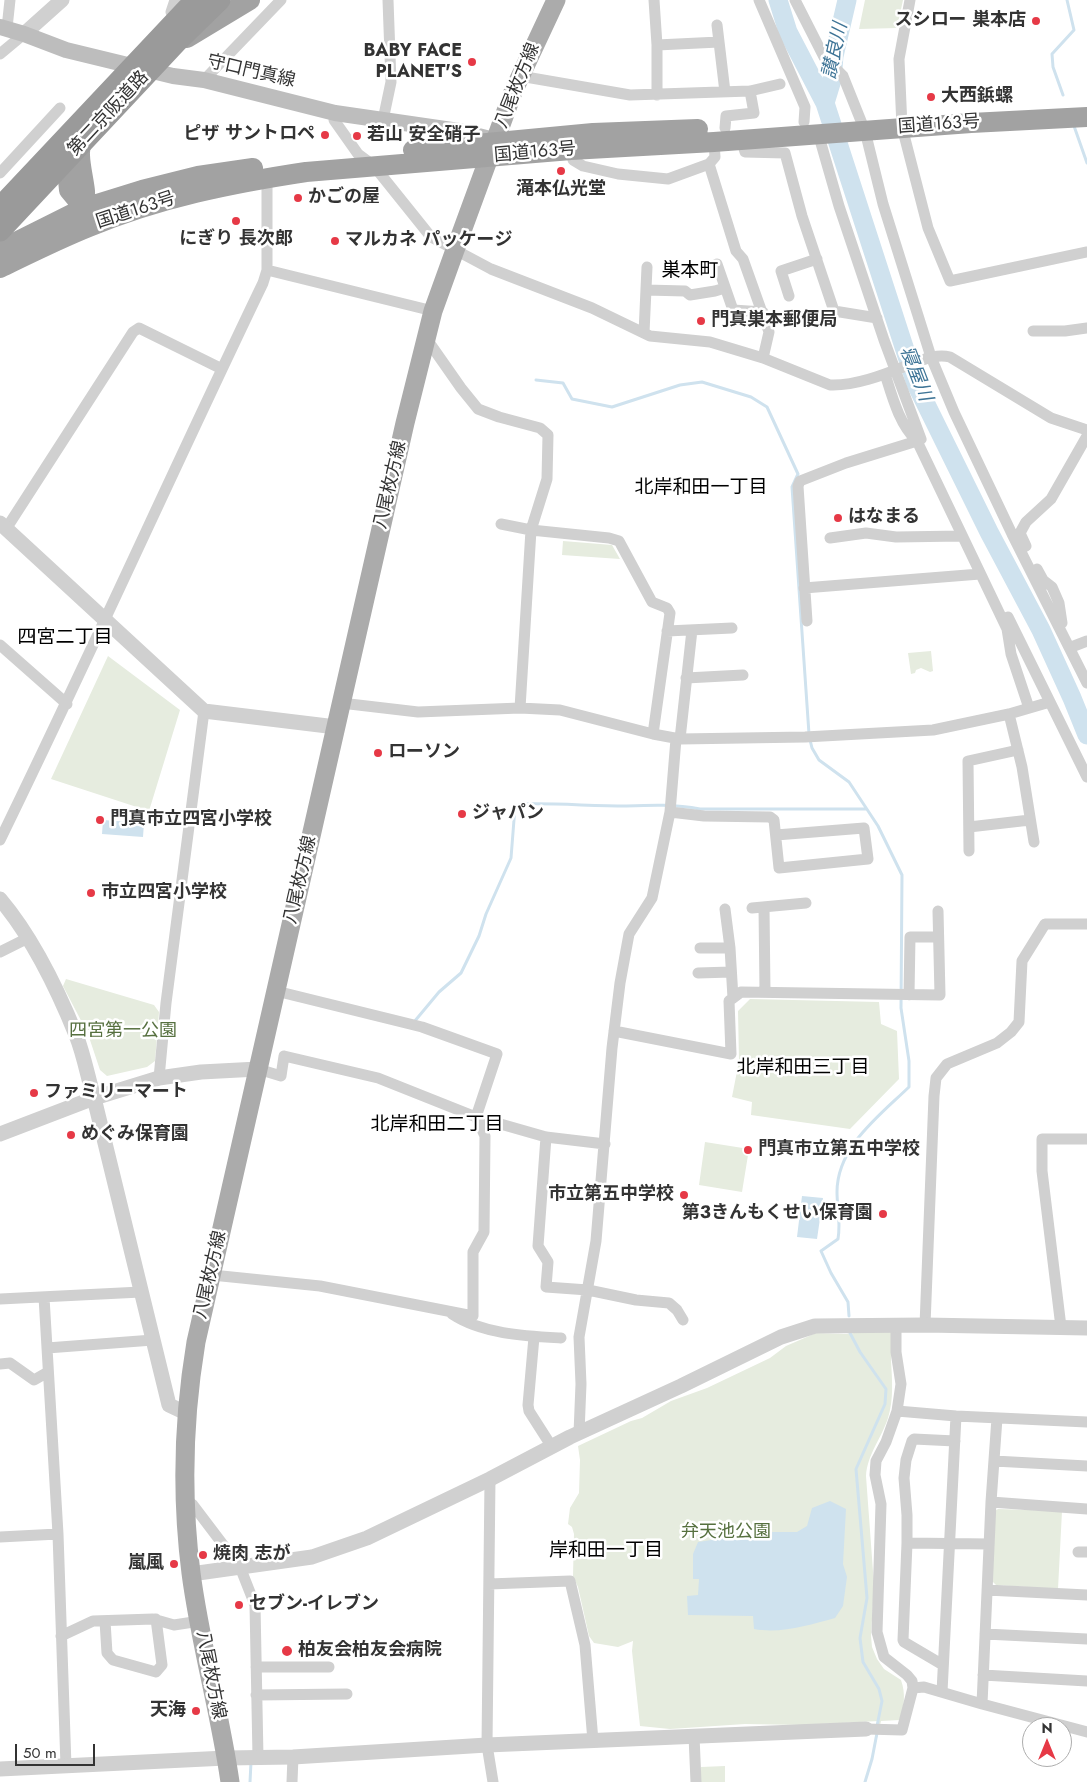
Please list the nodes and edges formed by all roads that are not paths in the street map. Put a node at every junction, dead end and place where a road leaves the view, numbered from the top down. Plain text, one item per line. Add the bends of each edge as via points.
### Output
1 (10, 0) edge
2 (62, 0) edge
3 (195, 0) edge
4 (220, 0) edge
5 (250, 0) edge
6 (281, 0) edge
7 (388, 0) edge
8 (556, 0) edge
9 (654, 0) edge
10 (758, 0) edge
11 (795, 0) edge
12 (910, 0) edge
13 (176, 4) edge
14 (717, 25) dead end
15 (4, 28) edge
16 (24, 34) junction
17 (719, 42) junction
18 (657, 45) junction
19 (0, 54) edge
20 (132, 65) junction
21 (520, 76) junction
22 (204, 80) junction
23 (780, 84) dead end
24 (750, 91) junction
25 (725, 92) junction
26 (657, 95) junction
27 (1087, 106) edge
28 (60, 108) dead end
29 (335, 113) junction
30 (1087, 118) edge
31 (383, 120) junction
32 (902, 122) junction
33 (861, 123) junction
34 (812, 125) junction
35 (727, 136) junction
36 (448, 138) junction
37 (493, 149) junction
38 (571, 150) junction
39 (366, 160) junction
40 (709, 164) junction
41 (0, 173) edge
42 (267, 178) junction
43 (0, 207) edge
44 (87, 217) junction
45 (0, 230) edge
46 (0, 250) edge
47 (455, 250) junction
48 (1087, 252) edge
49 (817, 259) junction
50 (717, 264) dead end
51 (647, 267) dead end
52 (0, 268) edge
53 (267, 270) junction
54 (726, 288) junction
55 (646, 290) junction
56 (789, 296) dead end
57 (433, 311) junction
58 (763, 312) junction
59 (876, 318) junction
60 (1087, 328) edge
61 (1033, 331) dead end
62 (644, 333) junction
63 (426, 338) junction
64 (931, 357) junction
65 (762, 358) junction
66 (222, 369) junction
67 (890, 372) junction
68 (1087, 430) edge
69 (1087, 436) edge
70 (919, 440) junction
71 (501, 524) dead end
72 (2, 529) edge
73 (531, 530) junction
74 (962, 536) junction
75 (830, 538) dead end
76 (980, 574) junction
77 (1039, 587) junction
78 (804, 588) junction
79 (104, 620) junction
80 (807, 621) dead end
81 (1062, 623) junction
82 (732, 628) dead end
83 (692, 630) junction
84 (668, 631) junction
85 (1087, 641) edge
86 (0, 645) edge
87 (1074, 646) junction
88 (1087, 670) edge
89 (744, 674) dead end
90 (686, 678) junction
91 (1087, 683) edge
92 (1050, 702) junction
93 (341, 703) junction
94 (67, 704) junction
95 (520, 708) junction
96 (1029, 708) junction
97 (204, 711) junction
98 (1009, 714) junction
99 (336, 727) junction
100 (653, 734) junction
101 (678, 739) junction
102 (1018, 750) junction
103 (1087, 777) edge
104 (670, 812) junction
105 (1030, 820) junction
106 (969, 827) junction
107 (776, 835) junction
108 (0, 840) edge
109 (1034, 842) dead end
110 (969, 851) dead end
111 (0, 898) edge
112 (806, 903) dead end
113 (726, 909) dead end
114 (938, 911) dead end
115 (1087, 924) edge
116 (938, 937) junction
117 (28, 938) junction
118 (700, 948) dead end
119 (730, 948) junction
120 (0, 952) edge
121 (732, 972) junction
122 (698, 973) dead end
123 (276, 991) junction
124 (765, 992) junction
125 (904, 995) junction
126 (733, 998) junction
127 (614, 1031) junction
128 (258, 1069) junction
129 (159, 1078) junction
130 (94, 1098) junction
131 (476, 1116) junction
132 (0, 1134) edge
133 (546, 1137) junction
134 (1087, 1139) edge
135 (605, 1144) junction
136 (212, 1275) junction
137 (588, 1290) junction
138 (141, 1292) junction
139 (44, 1297) junction
140 (0, 1299) edge
141 (446, 1311) junction
142 (683, 1320) dead end
143 (925, 1325) junction
144 (896, 1326) junction
145 (1061, 1327) junction
146 (1087, 1328) edge
147 (534, 1337) junction
148 (561, 1338) dead end
149 (153, 1340) junction
150 (47, 1348) junction
151 (0, 1364) edge
152 (48, 1372) junction
153 (897, 1411) junction
154 (186, 1413) junction
155 (956, 1416) junction
156 (997, 1418) junction
157 (1087, 1422) edge
158 (579, 1433) junction
159 (955, 1441) junction
160 (552, 1446) junction
161 (994, 1460) junction
162 (1087, 1466) edge
163 (490, 1479) junction
164 (185, 1499) junction
165 (990, 1502) junction
166 (1087, 1509) edge
167 (58, 1534) junction
168 (0, 1537) edge
169 (907, 1543) junction
170 (989, 1544) junction
171 (949, 1545) junction
172 (240, 1567) junction
173 (192, 1574) junction
174 (489, 1584) junction
175 (987, 1590) junction
176 (1087, 1594) edge
177 (156, 1619) junction
178 (106, 1621) junction
179 (200, 1621) junction
180 (985, 1634) junction
181 (61, 1636) junction
182 (1087, 1639) edge
183 (943, 1665) junction
184 (329, 1666) dead end
185 (256, 1667) junction
186 (983, 1675) junction
187 (1087, 1681) edge
188 (913, 1688) junction
189 (942, 1692) junction
190 (347, 1694) dead end
191 (256, 1695) junction
192 (982, 1704) junction
193 (866, 1729) joint
194 (1087, 1732) edge
195 (694, 1736) junction
196 (593, 1741) junction
197 (487, 1745) junction
198 (258, 1757) junction
199 (293, 1757) junction
200 (226, 1758) junction
201 (66, 1766) junction
202 (0, 1769) edge
203 (230, 1782) edge
204 (292, 1782) edge
205 (493, 1782) edge
206 (696, 1782) edge

1 - 15 street
2 - 16 street
3 - 43 highway, 第二京阪道路, bridge
4 - 45 highway, 第二京阪道路, bridge
5 - 20 highway
6 - 22 street
7 - 31 street via 391,82
8 - 21 main road, 八尾枚方線
9 - 18 street
10 - 34 street
11 - 33 street via 824,57 843,76
12 - 32 street via 899,59
13 - 20 highway
14 - 17 street
15 - 16 main road, 守口門真線
16 - 19 street
16 - 20 main road, 守口門真線 via 66,50
17 - 18 street
17 - 25 street
18 - 26 street
20 - 22 main road, 守口門真線 via 172,76
20 - 44 highway via 82,137 79,157
21 - 26 street via 630,95
21 - 37 main road, 八尾枚方線
22 - 29 main road, 守口門真線
23 - 24 street
24 - 25 street
24 - 35 street via 754,113 726,116
25 - 26 street
27 - 32 highway, 国道163号 via 1027,108
28 - 41 street
29 - 31 main road, 守口門真線
29 - 39 street via 334,120
30 - 32 highway, 国道163号
31 - 36 main road, 守口門真線
32 - 33 highway, 国道163号
32 - 48 street via 928,228 950,281
33 - 34 highway, 国道163号
33 - 64 street
34 - 35 highway, 国道163号
34 - 59 street
35 - 37 highway, 国道163号 via 593,133
35 - 38 highway, 国道163号
35 - 40 street
35 - 49 street via 744,152 785,153
36 - 37 highway, 国道163号
36 - 39 highway, 国道163号
37 - 38 highway, 国道163号
37 - 39 highway, 国道163号
37 - 47 main road, 八尾枚方線
38 - 40 street via 573,160 583,166 618,174 668,179
39 - 42 highway, 国道163号
39 - 44 highway, 国道163号 via 308,159 198,176 142,190
39 - 47 street via 431,237
40 - 58 street via 736,251 744,259
42 - 44 highway, 国道163号
42 - 53 street
44 - 46 highway, 国道163号
44 - 52 highway, 国道163号
47 - 57 main road, 八尾枚方線
47 - 62 street via 491,269 592,308
49 - 56 street via 781,271
49 - 59 street via 834,311
50 - 54 street
51 - 55 street
53 - 57 street
53 - 66 street
54 - 55 street via 690,295 684,291
54 - 58 street via 733,310
55 - 62 street
57 - 63 main road, 八尾枚方線
58 - 65 street via 770,332
59 - 67 street
60 - 61 street
62 - 65 street via 710,342
63 - 73 street via 478,408 540,428 548,435 548,478
63 - 93 main road, 八尾枚方線
64 - 67 street
64 - 68 street via 950,357 1051,418
64 - 77 street via 954,412
65 - 67 street via 830,384 840,385
66 - 72 street via 139,328 133,332
66 - 79 street
67 - 70 street via 896,408 911,435
69 - 81 street via 1051,499 1026,522 1020,533 1043,580 1052,587
70 - 74 street
70 - 78 street via 800,481
70 - 92 street
71 - 73 street
72 - 79 street
73 - 84 street via 619,541 652,602 667,608 670,613
73 - 95 street
74 - 75 street via 896,537 866,533
74 - 76 street
76 - 78 street
76 - 96 street via 1006,629
77 - 81 street
77 - 91 street
78 - 80 street
79 - 94 street
79 - 97 street
81 - 87 street
82 - 83 street
83 - 84 street
83 - 90 street
84 - 100 street
85 - 87 street
86 - 94 street
87 - 88 street
89 - 90 street
90 - 101 street
92 - 96 street
92 - 103 street
93 - 95 street via 418,712
93 - 99 main road, 八尾枚方線
94 - 108 street
95 - 100 street via 560,710
96 - 98 street
97 - 99 street
97 - 129 street
98 - 101 street via 933,730
98 - 102 street
99 - 123 main road, 八尾枚方線
100 - 101 street
101 - 104 street
102 - 105 street
102 - 106 street via 968,761
104 - 107 street via 770,817 774,820
104 - 127 street via 652,898 629,934
105 - 106 street
105 - 109 street
106 - 110 street
107 - 107 street via 864,828 868,859 779,868
111 - 117 street
112 - 124 street via 758,907
113 - 119 street
114 - 116 street
115 - 143 street via 1045,924 1022,961 1019,1022 997,1043 947,1064 936,1078
116 - 125 street via 910,937
116 - 125 street via 940,995
117 - 120 street
117 - 130 street via 77,1037
118 - 119 street
119 - 121 street
121 - 122 street
121 - 126 street
123 - 128 main road, 八尾枚方線
123 - 131 street via 422,1028 497,1054
124 - 125 street
124 - 126 street via 740,992
126 - 127 street via 728,1001 731,1054
127 - 135 street
128 - 129 street
128 - 131 street via 281,1076 284,1056 378,1078
128 - 136 main road, 八尾枚方線
129 - 130 street
130 - 132 street
130 - 138 street
131 - 133 street
131 - 141 street via 485,1136 484,1232 473,1252 472,1316
133 - 135 street
133 - 137 street via 538,1246 548,1262 546,1287
134 - 145 street via 1042,1139 1042,1170
135 - 137 street
136 - 141 street via 320,1286
136 - 154 main road, 八尾枚方線 via 196,1342
137 - 142 street via 669,1304
137 - 158 street via 579,1336
138 - 139 street
138 - 149 street
139 - 140 street
139 - 150 street
141 - 147 street via 464,1323
143 - 144 street
143 - 145 street
144 - 153 street via 896,1352 902,1384
144 - 158 street via 815,1326 781,1337
145 - 146 street
147 - 148 street
147 - 160 street via 528,1405
149 - 150 street
149 - 154 street via 169,1405
150 - 152 street
151 - 152 street via 10,1363 34,1380
152 - 167 street
153 - 155 street
153 - 188 street via 876,1461 875,1475 881,1504 877,1632 884,1657 907,1675
154 - 164 main road, 八尾枚方線
155 - 156 street
155 - 159 street
156 - 157 street
156 - 161 street
158 - 160 street
159 - 169 street via 912,1441 904,1478
159 - 171 street
160 - 163 street
161 - 162 street
161 - 165 street
163 - 172 street via 368,1538 312,1557
163 - 174 street
164 - 172 street
164 - 173 main road, 八尾枚方線
165 - 166 street
165 - 170 street
167 - 168 street
167 - 181 street
169 - 171 street
169 - 183 street via 904,1642
170 - 171 street
170 - 175 street
171 - 183 street
172 - 173 street
172 - 185 street via 255,1604
173 - 179 main road, 八尾枚方線
174 - 196 street via 570,1581 585,1645
174 - 197 street
175 - 176 street
175 - 180 street
177 - 178 street
177 - 178 street via 162,1665 156,1672 113,1660 106,1653
177 - 179 street via 174,1625
178 - 181 street via 94,1621
179 - 200 main road, 八尾枚方線
180 - 182 street
180 - 186 street
181 - 201 street
183 - 189 street
184 - 185 street
185 - 191 street
186 - 187 street
186 - 192 street
188 - 189 street
188 - 193 street via 902,1730
189 - 192 street
190 - 191 street
191 - 198 street
192 - 194 street
193 - 195 street
195 - 196 street
195 - 206 street
196 - 197 street
197 - 199 street
197 - 205 street
198 - 199 street
198 - 200 street
199 - 204 street
200 - 201 street
200 - 203 main road, 八尾枚方線
201 - 202 street

